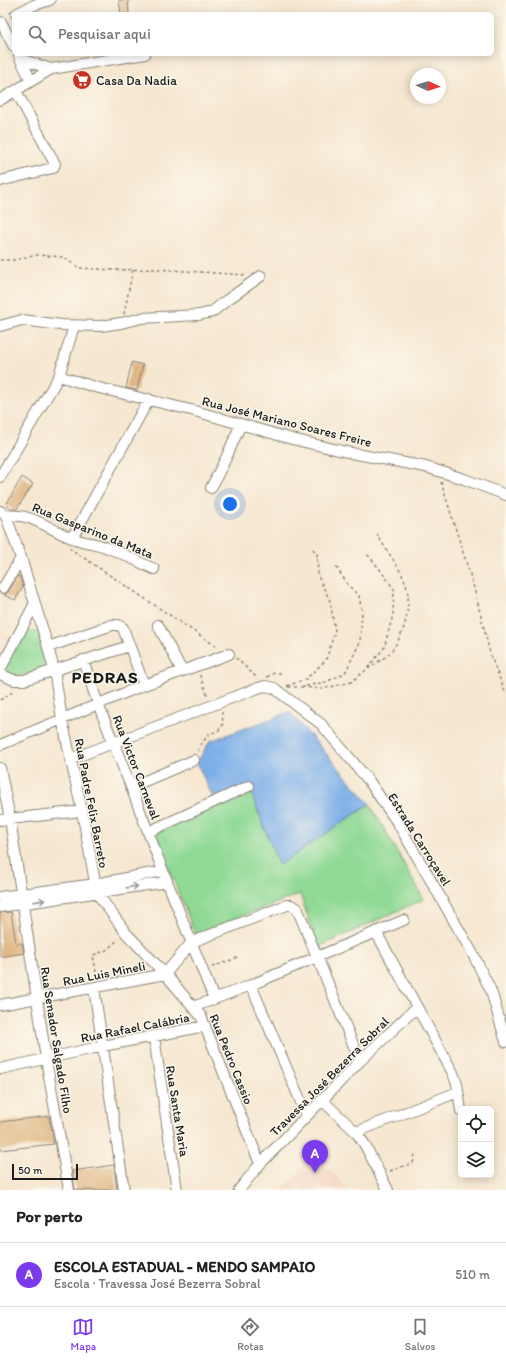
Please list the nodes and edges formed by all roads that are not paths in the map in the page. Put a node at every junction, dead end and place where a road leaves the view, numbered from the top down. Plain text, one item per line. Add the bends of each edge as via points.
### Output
1 (50, 0) edge
2 (38, 2) edge
3 (19, 12) edge
4 (12, 16) edge
5 (1, 22) edge
6 (12, 43) edge
7 (19, 56) edge
8 (132, 56) edge
9 (51, 69) junction
10 (31, 81) junction
11 (16, 91) junction
12 (0, 100) edge
13 (0, 181) edge
14 (261, 276) road end
15 (0, 326) edge
16 (74, 326) junction
17 (60, 376) junction
18 (149, 399) junction
19 (241, 424) junction
20 (0, 477) edge
21 (211, 488) dead end
22 (506, 495) edge
23 (3, 513) edge
24 (72, 538) junction
25 (21, 558) junction
26 (154, 569) dead end
27 (3, 588) dead end
28 (36, 603) junction
29 (158, 625) dead end
30 (129, 646) junction
31 (48, 647) junction
32 (229, 654) road end
33 (83, 660) junction
34 (0, 670) edge
35 (54, 670) junction
36 (182, 671) junction
37 (0, 674) edge
38 (144, 685) junction
39 (98, 704) junction
40 (62, 719) junction
41 (114, 743) junction
42 (0, 745) edge
43 (71, 758) junction
44 (194, 760) road end
45 (0, 768) edge
46 (249, 786) dead end
47 (131, 787) junction
48 (82, 811) junction
49 (5, 820) edge
50 (148, 832) junction
51 (163, 871) junction
52 (167, 882) junction
53 (96, 888) junction
54 (0, 898) edge
55 (21, 899) junction
56 (0, 907) edge
57 (404, 920) dead end
58 (376, 932) junction
59 (192, 942) junction
60 (317, 957) junction
61 (165, 974) junction
62 (251, 985) junction
63 (96, 988) junction
64 (37, 998) junction
65 (214, 999) junction
66 (0, 1005) edge
67 (193, 1007) junction
68 (417, 1007) junction
69 (205, 1026) junction
70 (154, 1037) junction
71 (506, 1042) edge
72 (103, 1046) junction
73 (46, 1058) junction
74 (360, 1061) junction
75 (0, 1069) edge
76 (458, 1092) junction
77 (323, 1100) junction
78 (460, 1106) edge
79 (307, 1116) junction
80 (356, 1132) junction
81 (260, 1164) junction
82 (69, 1190) edge
83 (124, 1190) edge
84 (177, 1190) edge
85 (239, 1190) edge
86 (388, 1190) edge

1 - 2 street
2 - 3 street
4 - 5 street
5 - 6 street
7 - 9 street
7 - 10 street
8 - 9 street
9 - 10 street
10 - 11 street
11 - 12 street
11 - 13 street via 55,164 53,168
14 - 16 street via 212,312 142,318 101,326
15 - 16 street via 22,320
16 - 17 street
17 - 18 street, Rua José Mariano Soares Freire
17 - 20 street
18 - 19 street, Rua José Mariano Soares Freire
18 - 24 street
19 - 21 street
19 - 22 street, Rua José Mariano Soares Freire via 351,453 426,467 464,478
23 - 24 street, Rua Gasparino da Mata via 30,517
23 - 25 street, Rua Padre Felix Barreto
24 - 26 street, Rua Gasparino da Mata via 108,548
25 - 27 street
25 - 28 street, Rua Padre Felix Barreto
28 - 31 street, Rua Padre Felix Barreto
28 - 34 street
29 - 36 street
30 - 31 street via 123,628 112,625
30 - 33 street
30 - 38 street
31 - 35 street, Rua Padre Felix Barreto
32 - 36 street
33 - 35 street
33 - 39 street, Rua Victor Carneval
35 - 37 street via 18,681
35 - 40 street, Rua Padre Felix Barreto
36 - 38 street
38 - 39 street
39 - 40 street
39 - 41 street, Rua Victor Carneval
40 - 42 street
40 - 43 street, Rua Padre Felix Barreto
41 - 43 street
41 - 47 street, Rua Victor Carneval
41 - 71 street, Estrada Carroçavel via 265,686 274,688 321,724 369,781 398,825 474,956 491,991
43 - 48 street, Rua Padre Felix Barreto
44 - 47 street
45 - 49 street, Rua Senador Salgado Filho
46 - 50 street
47 - 50 street, Rua Victor Carneval
48 - 49 street
48 - 53 street, Rua Padre Felix Barreto
49 - 55 street, Rua Senador Salgado Filho
50 - 51 street, Rua Victor Carneval
51 - 52 street, Rua Victor Carneval
51 - 53 street
53 -> 52 street
52 - 59 street, Rua Victor Carneval
53 - 55 street
53 - 61 street, Rua Pedro Cassio via 126,933
54 - 55 street
55 - 56 street
55 - 64 street, Rua Senador Salgado Filho
57 - 58 street
58 - 60 street
58 - 68 street
59 - 60 street via 291,905 297,908
59 - 61 street
59 - 65 street, Rua Victor Carneval
60 - 62 street
60 - 74 street
61 - 63 street, Rua Luis Mineli
61 - 67 street, Rua Pedro Cassio
62 - 65 street
62 - 79 street
63 - 64 street, Rua Luis Mineli
63 - 72 street
64 - 66 street, Rua Luis Mineli
64 - 73 street, Rua Senador Salgado Filho
65 - 67 street
67 - 69 street, Rua Pedro Cassio
68 - 74 street, Travessa José Bezerra Sobral
68 - 76 street via 453,1073
69 - 70 street, Rua Rafael Calábria
69 - 81 street, Rua Pedro Cassio
70 - 72 street, Rua Rafael Calábria
70 - 84 street, Rua Santa Maria
72 - 73 street, Rua Rafael Calábria
72 - 83 street
73 - 75 street, Rua Rafael Calábria
73 - 82 street, Rua Senador Salgado Filho
74 - 77 street, Travessa José Bezerra Sobral
76 - 78 street
76 - 80 street
77 - 79 street, Travessa José Bezerra Sobral
77 - 80 street
79 - 81 street, Travessa José Bezerra Sobral
80 - 86 street
81 - 85 street

